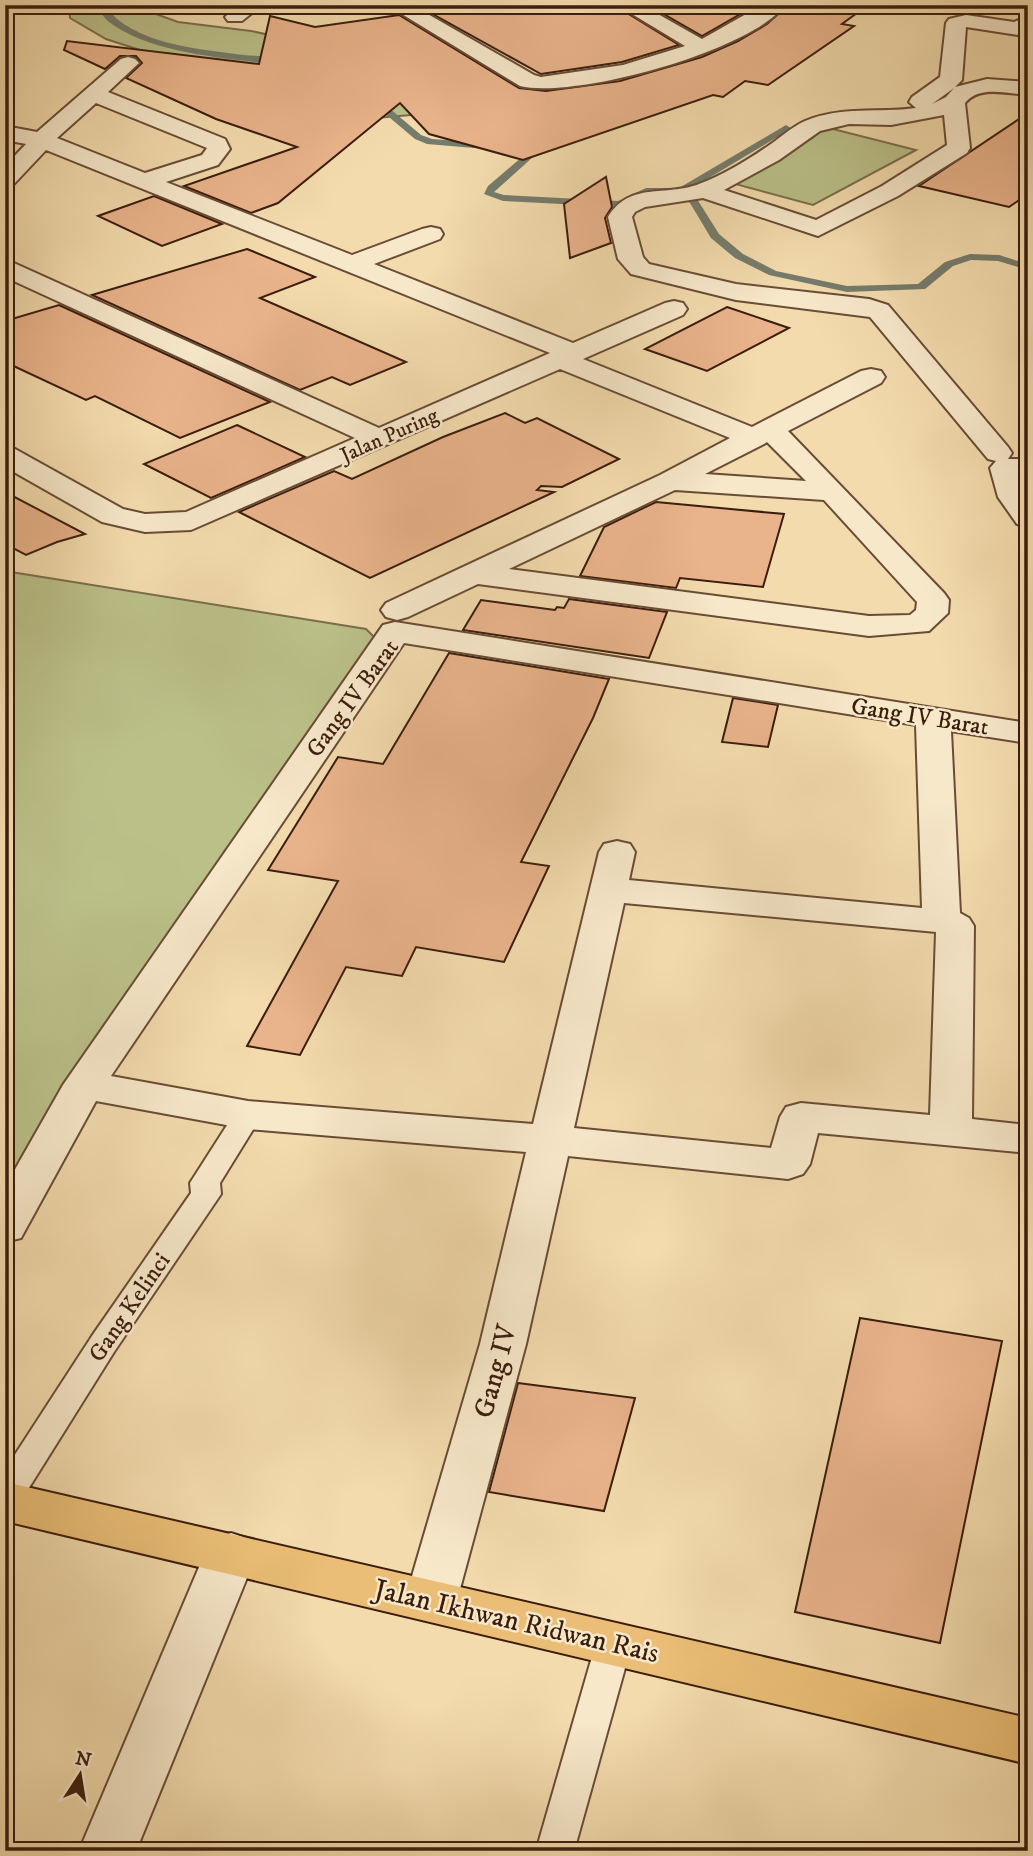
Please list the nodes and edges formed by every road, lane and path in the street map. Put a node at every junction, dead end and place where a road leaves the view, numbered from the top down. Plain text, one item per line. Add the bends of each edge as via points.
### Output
1 (397, 5) edge
2 (627, 5) edge
3 (775, 5) edge
4 (1028, 22) edge
5 (702, 47) junction
6 (128, 62) dead end
7 (1028, 89) edge
8 (94, 94) junction
9 (954, 102) junction
10 (849, 117) junction
11 (5, 133) edge
12 (42, 140) junction
13 (5, 180) edge
14 (144, 181) junction
15 (704, 191) junction
16 (431, 234) dead end
17 (349, 265) junction
18 (5, 267) edge
19 (674, 309) dead end
20 (573, 353) junction
21 (871, 377) dead end
22 (768, 431) junction
23 (380, 439) junction
24 (998, 453) dead end
25 (5, 455) edge
26 (1028, 468) edge
27 (670, 481) junction
28 (833, 492) junction
29 (1028, 518) edge
30 (474, 574) junction
31 (397, 610) dead end
32 (933, 718) junction
33 (1028, 733) edge
34 (618, 852) dead end
35 (610, 890) junction
36 (941, 919) junction
37 (85, 1085) junction
38 (248, 1115) junction
39 (951, 1130) junction
40 (1028, 1139) edge
41 (549, 1140) junction
42 (5, 1227) edge
43 (5, 1500) edge
44 (231, 1553) junction
45 (431, 1600) junction
46 (614, 1643) junction
47 (1028, 1741) edge
48 (107, 1851) edge
49 (555, 1851) edge

1 - 5 street via 528,81 541,83 631,69
2 - 5 street
3 - 5 street
4 - 10 street via 1018,29 956,23 951,80 920,102
6 - 8 street
7 - 9 street via 987,85 962,92
8 - 12 street
8 - 14 street via 217,144 219,149 210,160
9 - 10 street via 932,112 891,118
9 - 15 street via 959,148 818,229
10 - 15 street via 812,126 771,155
11 - 12 street
12 - 13 street
12 - 14 street
14 - 17 street
15 - 24 street via 626,207 620,217 631,259 640,269 736,292 879,311
16 - 17 street
17 - 20 street
18 - 23 street
19 - 20 street, Jalan Puring
20 - 22 street
20 - 23 street, Jalan Puring
21 - 22 street
22 - 27 street
22 - 28 street
23 - 25 street, Jalan Puring via 191,521 145,523 113,516
26 - 29 street via 1005,468 1013,497
27 - 28 street
27 - 30 street
28 - 30 street via 933,600 932,613 918,624 869,626
30 - 31 street
32 - 33 street, Gang IV Barat
32 - 36 street
32 - 37 street, Gang IV Barat via 396,632
34 - 35 street, Gang IV
35 - 36 street
35 - 41 street, Gang IV
36 - 39 street via 956,926
37 - 38 street
37 - 42 street, Gang IV Barat
38 - 41 street
38 - 43 lane, Gang Kelinci via 205,1183 205,1194
39 - 40 street
39 - 41 street via 801,1117 788,1164
41 - 45 street, Gang IV via 503,1344
43 - 44 main road, Jalan Ikhwan Ridwan Rais
44 - 45 main road, Jalan Ikhwan Ridwan Rais
44 - 48 street
45 - 46 main road, Jalan Ikhwan Ridwan Rais
46 - 47 main road, Jalan Ikhwan Ridwan Rais
46 - 49 lane

